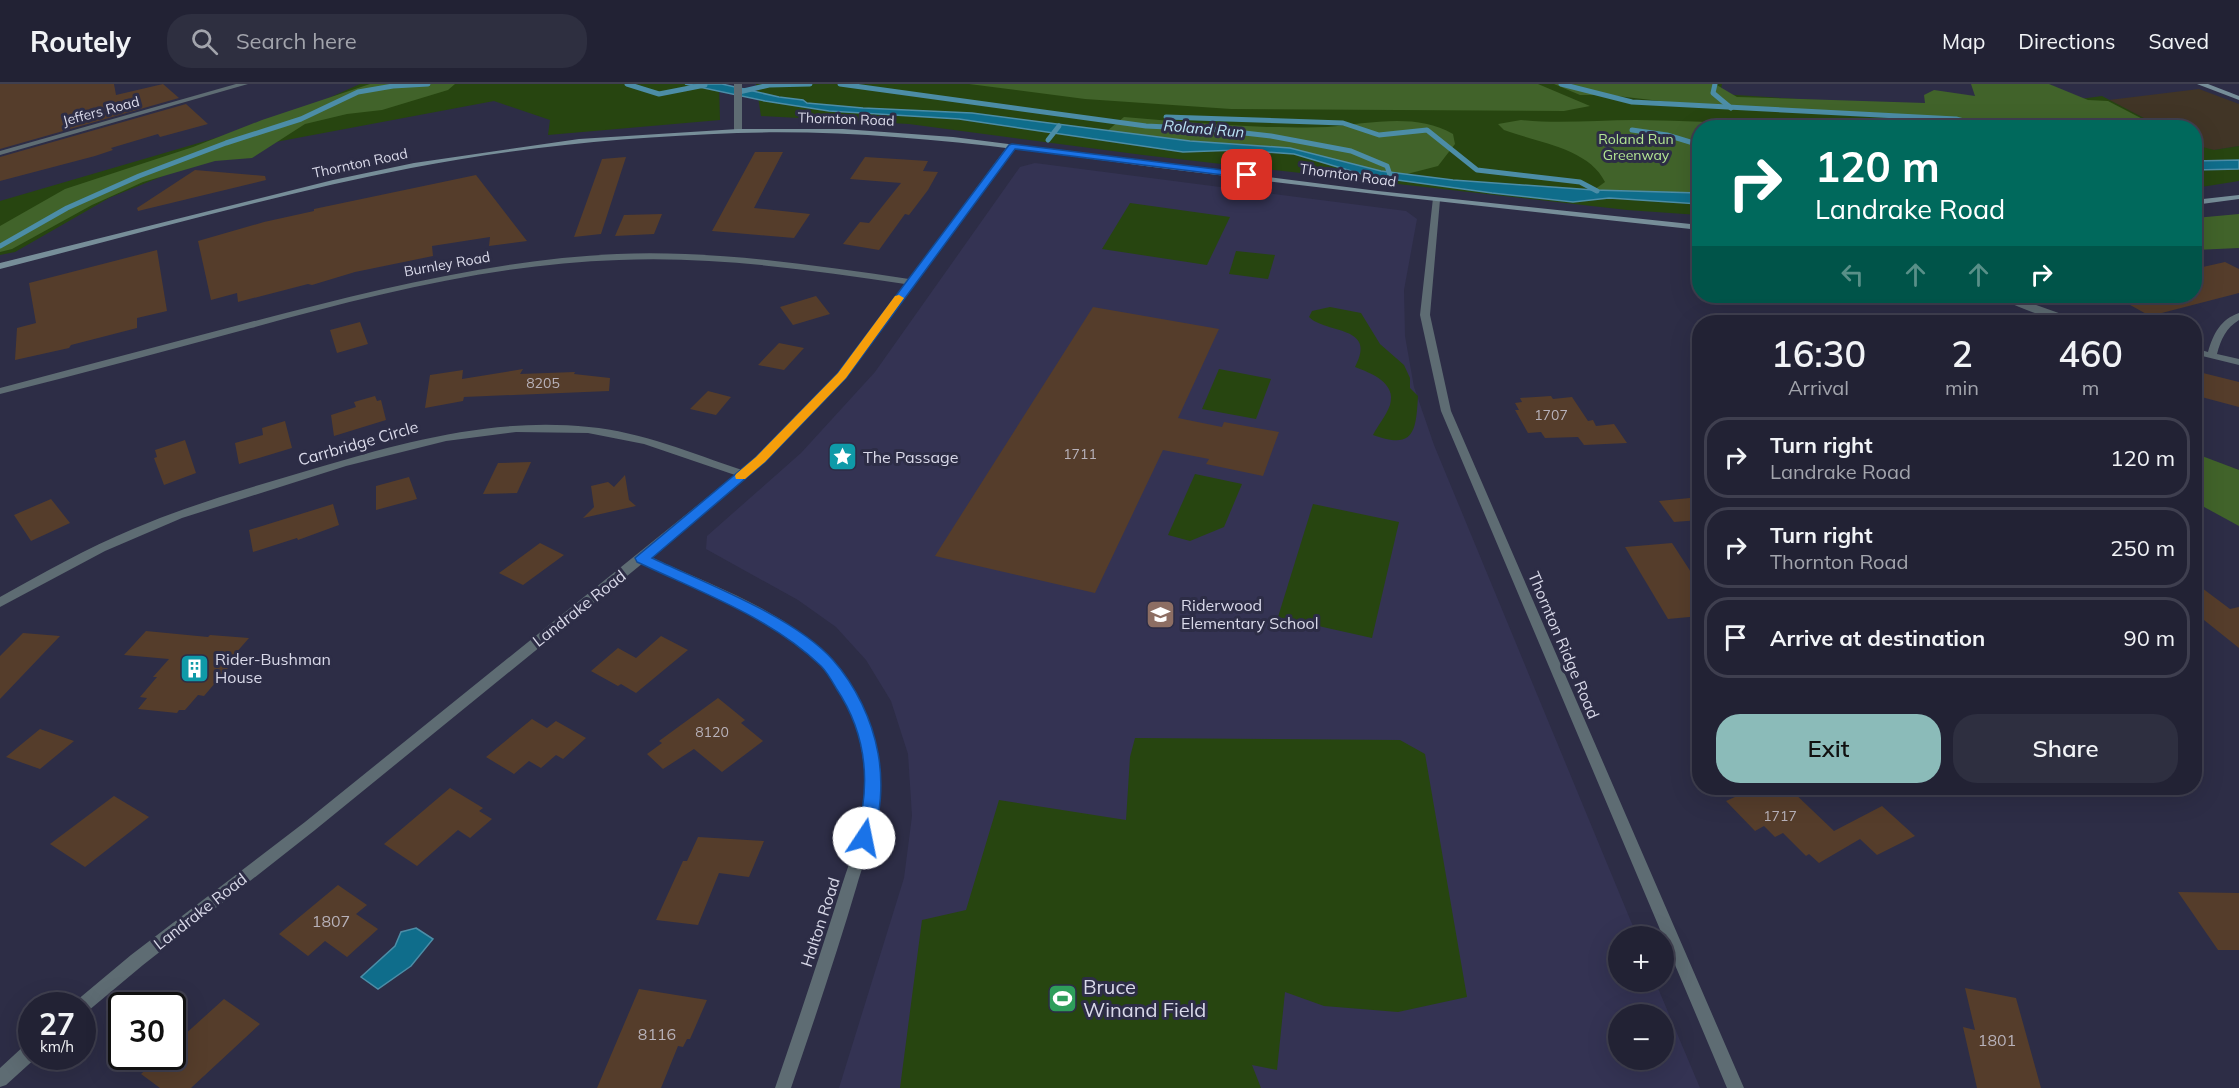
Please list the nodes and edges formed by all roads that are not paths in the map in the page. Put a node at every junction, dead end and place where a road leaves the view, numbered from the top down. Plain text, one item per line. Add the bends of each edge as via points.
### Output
1 (244, 84) edge
2 (738, 84) edge
3 (2201, 84) edge
4 (2239, 98) edge
5 (738, 131) junction
6 (1012, 146) junction
7 (0, 153) edge
8 (2239, 197) edge
9 (1436, 200) junction
10 (2202, 201) edge
11 (1692, 227) edge
12 (0, 266) edge
13 (910, 282) junction
14 (2020, 303) edge
15 (2056, 315) edge
16 (2239, 316) edge
17 (2202, 352) edge
18 (2211, 354) junction
19 (2239, 362) edge
20 (0, 391) edge
21 (744, 474) junction
22 (642, 558) junction
23 (0, 603) edge
24 (96, 994) edge
25 (18, 1062) edge
26 (0, 1078) edge
27 (783, 1088) edge
28 (1736, 1088) edge

1 - 7 street, Jeffers Road
2 - 5 street
3 - 4 street
5 - 6 street, Thornton Road via 884,133
5 - 12 street, Thornton Road via 569,142 414,165
6 - 9 street, Thornton Road
6 - 13 street, Landrake Road
8 - 10 street
9 - 11 street, Thornton Road
9 - 28 street, Thornton Ridge Road via 1425,315 1446,411
13 - 20 street, Burnley Road via 705,257 619,257 536,264 436,278 379,291
13 - 21 street, Landrake Road via 842,376
14 - 15 street
16 - 18 street via 2217,335
17 - 18 street
18 - 19 street
21 - 22 street, Landrake Road
21 - 23 street, Carrbridge Circle via 624,435 587,429 510,428 435,438 384,450 138,531
22 - 24 street, Landrake Road
22 - 27 street, Halton Road via 764,617 797,638 828,664 854,703 867,732 873,772 869,821
25 - 26 street

